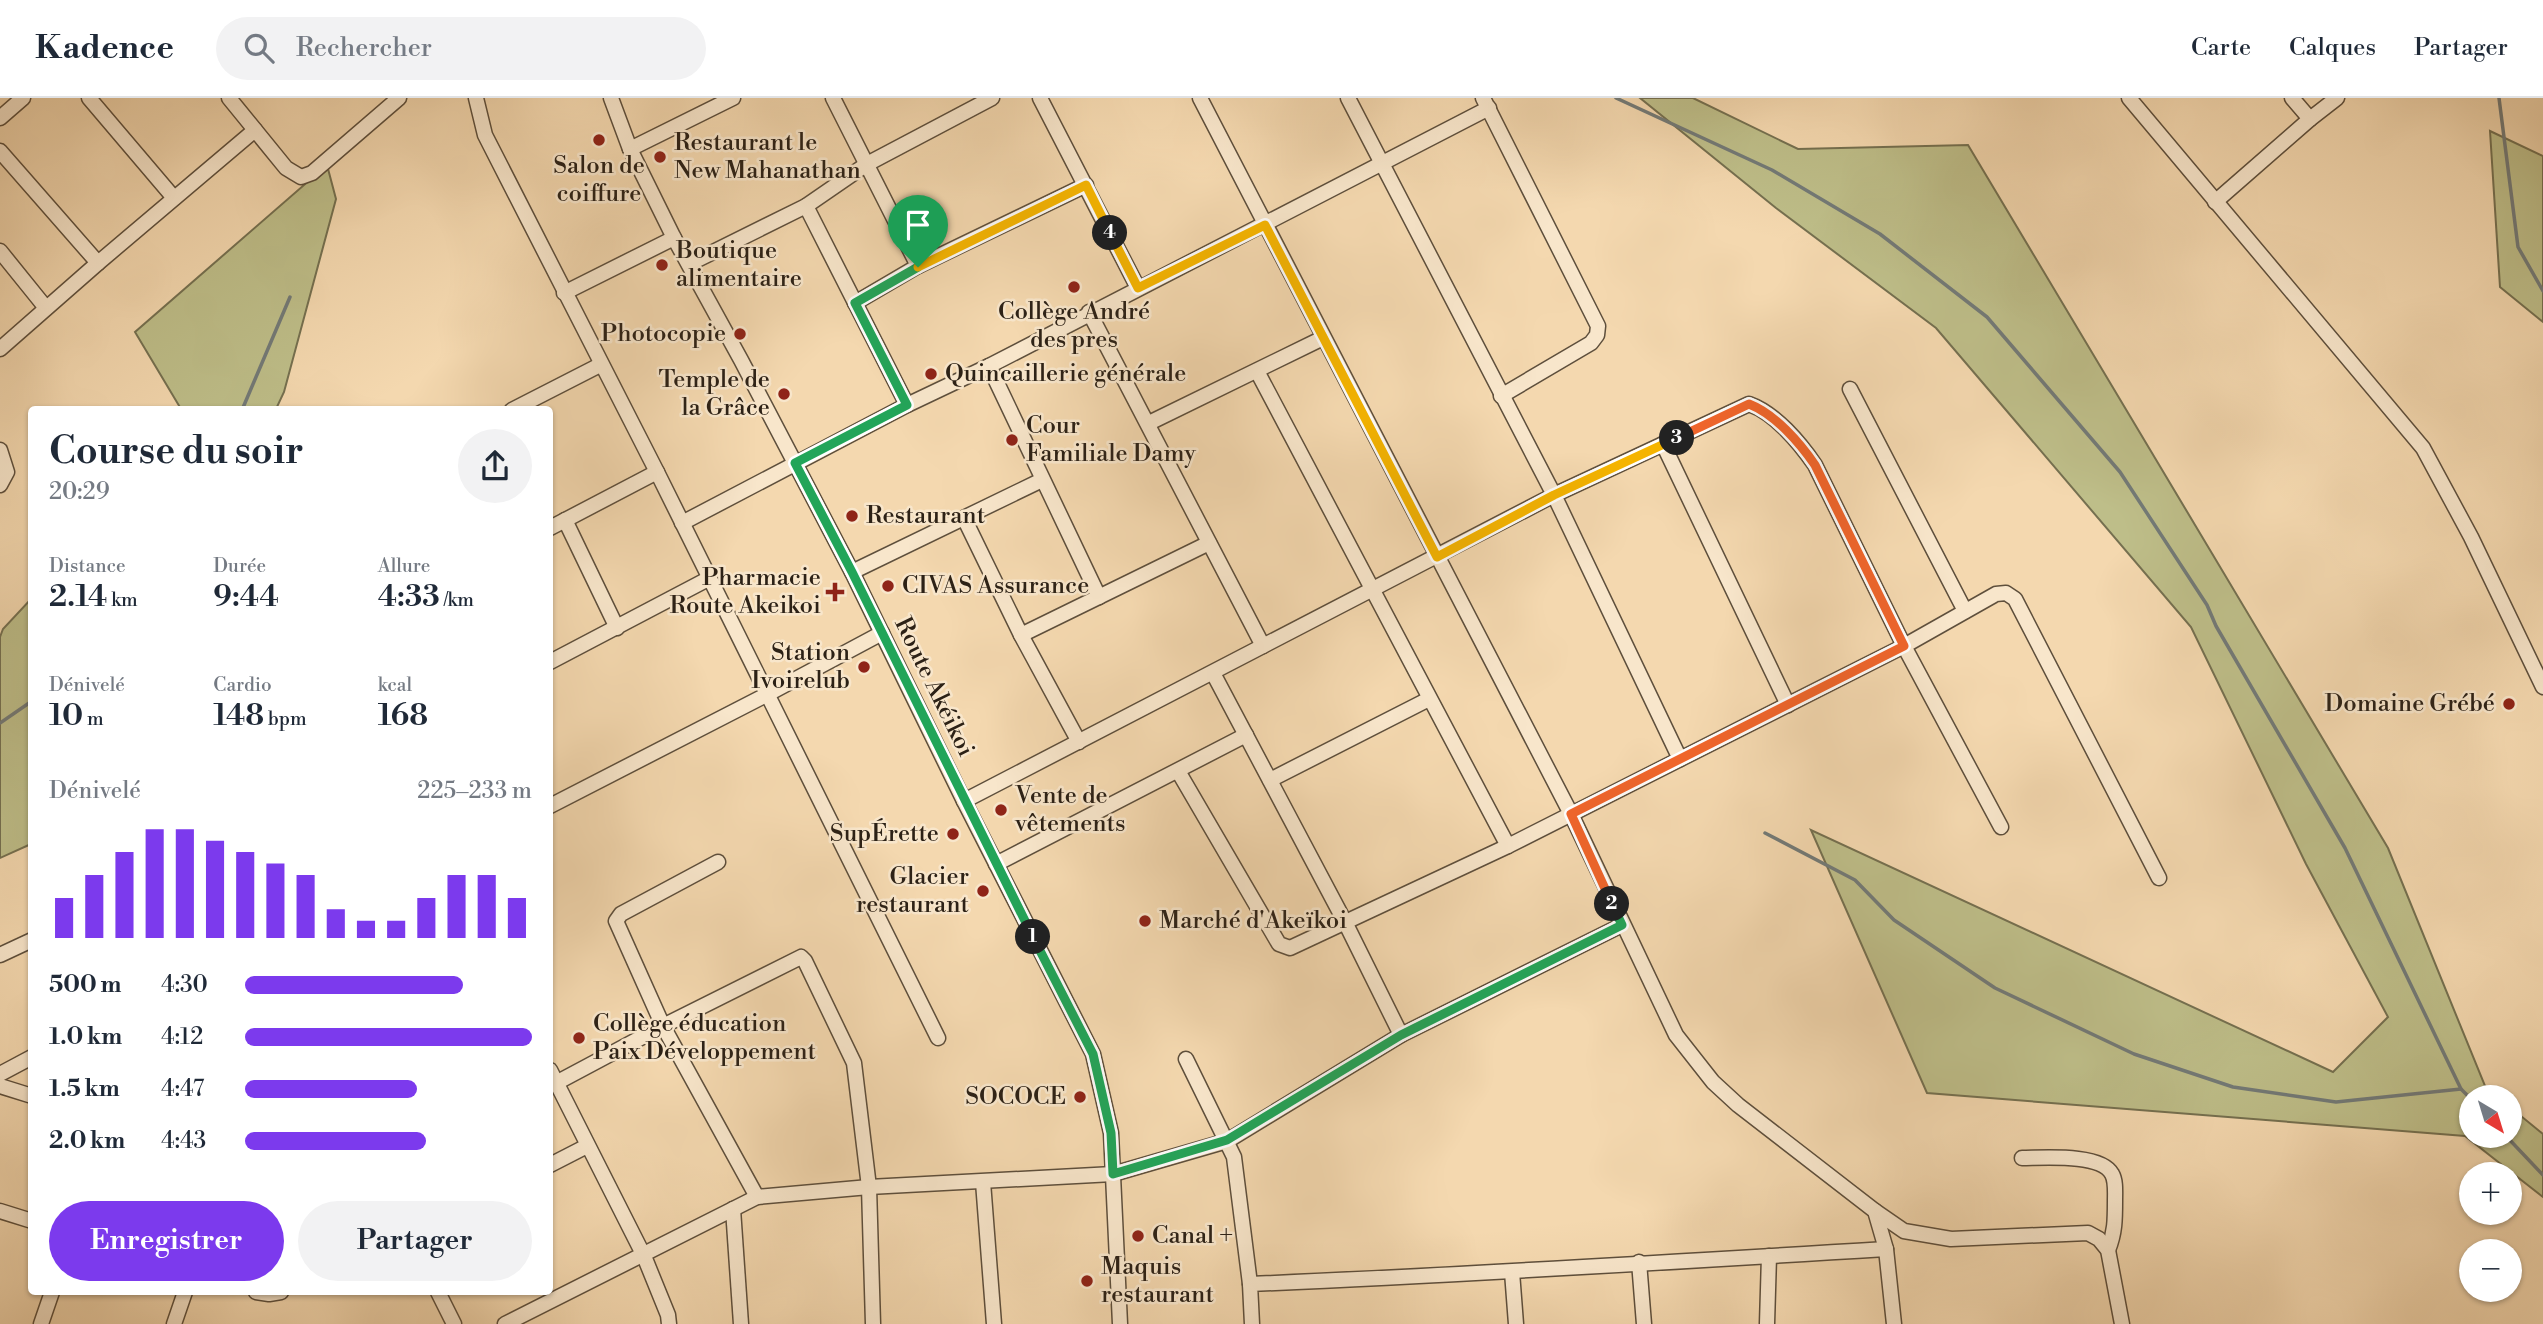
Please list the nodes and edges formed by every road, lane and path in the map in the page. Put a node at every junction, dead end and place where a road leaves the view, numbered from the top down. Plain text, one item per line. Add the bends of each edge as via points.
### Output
1 (23, 98) edge
2 (89, 98) edge
3 (229, 98) edge
4 (399, 98) edge
5 (476, 98) edge
6 (611, 98) edge
7 (733, 98) edge
8 (833, 98) edge
9 (992, 98) edge
10 (1040, 98) edge
11 (1200, 98) edge
12 (1348, 98) edge
13 (2291, 98) edge
14 (2337, 98) edge
15 (2136, 101) edge
16 (1486, 103) edge
17 (0, 117) edge
18 (2310, 120) junction
19 (255, 130) junction
20 (630, 149) junction
21 (0, 150) edge
22 (1380, 163) junction
23 (867, 164) junction
24 (1086, 185) junction
25 (174, 198) junction
26 (2216, 202) junction
27 (806, 206) junction
28 (1265, 225) junction
29 (674, 237) junction
30 (0, 251) edge
31 (98, 263) junction
32 (689, 264) junction
33 (918, 267) junction
34 (1138, 288) junction
35 (564, 293) junction
36 (855, 303) junction
37 (46, 308) junction
38 (1089, 312) junction
39 (1323, 338) junction
40 (0, 348) edge
41 (600, 365) junction
42 (989, 366) junction
43 (1257, 371) junction
44 (1850, 389) dead end
45 (1501, 396) junction
46 (907, 405) junction
47 (520, 406) edge
48 (1149, 423) junction
49 (1663, 444) junction
50 (0, 450) edge
51 (795, 463) junction
52 (657, 471) junction
53 (1042, 480) junction
54 (0, 485) edge
55 (1554, 495) junction
56 (964, 518) junction
57 (565, 520) junction
58 (682, 523) junction
59 (553, 526) edge
60 (1209, 543) junction
61 (1437, 557) junction
62 (852, 572) junction
63 (708, 579) junction
64 (1371, 591) junction
65 (1099, 597) junction
66 (1965, 611) junction
67 (617, 628) junction
68 (882, 633) junction
69 (1021, 635) junction
70 (1263, 646) junction
71 (1904, 646) junction
72 (553, 660) edge
73 (1213, 673) junction
74 (2543, 687) edge
75 (766, 695) junction
76 (1429, 699) junction
77 (1788, 705) junction
78 (1246, 736) junction
79 (1079, 742) junction
80 (1680, 759) junction
81 (1178, 771) junction
82 (1270, 780) junction
83 (964, 801) junction
84 (553, 804) edge
85 (1571, 814) junction
86 (2001, 827) dead end
87 (1508, 846) junction
88 (718, 862) dead end
89 (996, 864) junction
90 (2160, 878) dead end
91 (1346, 924) junction
92 (1622, 925) junction
93 (28, 942) edge
94 (0, 955) edge
95 (663, 1026) junction
96 (1401, 1035) junction
97 (938, 1038) dead end
98 (28, 1059) edge
99 (1185, 1059) dead end
100 (0, 1074) edge
101 (553, 1077) edge
102 (0, 1086) edge
103 (28, 1095) edge
104 (1227, 1140) junction
105 (587, 1146) junction
106 (2022, 1158) dead end
107 (553, 1163) edge
108 (1113, 1174) junction
109 (983, 1182) junction
110 (869, 1187) junction
111 (757, 1197) junction
112 (733, 1209) junction
113 (0, 1211) edge
114 (1875, 1211) junction
115 (28, 1220) edge
116 (1886, 1249) junction
117 (2108, 1250) junction
118 (644, 1255) junction
119 (1769, 1256) junction
120 (1639, 1262) junction
121 (1512, 1272) junction
122 (1250, 1284) junction
123 (51, 1295) edge
124 (184, 1295) edge
125 (440, 1295) edge
126 (41, 1324) edge
127 (174, 1324) edge
128 (454, 1324) edge
129 (505, 1324) edge
130 (669, 1324) edge
131 (741, 1324) edge
132 (873, 1324) edge
133 (993, 1324) edge
134 (1120, 1324) edge
135 (1252, 1324) edge
136 (1516, 1324) edge
137 (1644, 1324) edge
138 (1768, 1324) edge
139 (1894, 1324) edge
140 (2122, 1324) edge

1 - 17 street
2 - 25 street
3 - 19 street
4 - 19 street via 305,177 286,168
5 - 35 street via 485,135
6 - 20 street, Route Akéikoi
7 - 20 street
8 - 23 street
9 - 23 street
10 - 24 street
11 - 28 street
12 - 22 street
13 - 18 street
14 - 18 street
15 - 26 street
16 - 22 street
16 - 45 street via 1598,326 1591,342
18 - 26 street
19 - 25 street
20 - 29 street, Route Akéikoi
21 - 31 street
22 - 28 street
22 - 45 street
23 - 27 street
23 - 33 street
24 - 33 street
24 - 34 street
25 - 31 street
26 - 74 street via 2423,448
27 - 32 street
27 - 36 street
28 - 34 street
28 - 39 street
29 - 32 street, Route Akéikoi
29 - 35 street
30 - 37 street
31 - 37 street
32 - 51 street, Route Akéikoi
33 - 36 street
34 - 38 street
35 - 41 street
36 - 46 street
37 - 40 street
38 - 42 street
38 - 48 street
39 - 43 street
39 - 61 street
41 - 47 street
41 - 52 street
42 - 46 street
42 - 53 street
43 - 48 street
43 - 64 street
44 - 66 street
45 - 55 street
46 - 51 street
48 - 60 street
49 - 55 street
49 - 71 street via 1749,404 1766,414 1815,465
49 - 77 street
50 - 54 street via 7,472
51 - 58 street
51 - 62 street, Route Akéikoi
52 - 57 street
52 - 58 street
53 - 56 street
53 - 65 street
55 - 61 street
55 - 80 street
56 - 62 street
56 - 69 street
57 - 59 street
57 - 67 street
58 - 63 street
60 - 65 street
60 - 70 street
61 - 64 street
61 - 85 street
62 - 68 street, Route Akéikoi
63 - 67 street
63 - 75 street
64 - 70 street
64 - 76 street
65 - 69 street
66 - 71 street
66 - 90 street via 1996,594 2006,593 2015,599
67 - 72 street
68 - 75 street
68 - 83 street, Route Akéikoi
69 - 79 street
70 - 73 street
71 - 77 street
71 - 86 street
73 - 78 street
73 - 79 street
75 - 84 street
75 - 97 street
76 - 82 street
76 - 87 street
77 - 80 street
78 - 81 street
78 - 82 street
79 - 83 street
80 - 85 street
81 - 89 street
81 - 91 street via 1279,944 1290,948
82 - 91 street
83 - 89 street, Route Akéikoi
85 - 87 street
85 - 92 street
87 - 91 street
88 - 95 street via 617,918
89 - 108 street, Route Akéikoi via 1093,1054 1111,1133
91 - 96 street
92 - 96 street
92 - 114 street via 1676,1035 1713,1082
93 - 94 street
95 - 101 street
95 - 110 street via 801,957 851,1054
95 - 111 street
96 - 104 street
98 - 100 street
99 - 104 street
101 - 105 street
102 - 103 street
104 - 108 street
104 - 122 street via 1234,1157
105 - 107 street
105 - 118 street
106 - 117 street via 2087,1159 2107,1168 2115,1185 2115,1233
108 - 109 street
108 - 134 street, Route Akéikoi
109 - 110 street
109 - 133 street
110 - 111 street
110 - 132 street
111 - 112 street
112 - 118 street
112 - 131 street
113 - 115 street
114 - 116 street
114 - 117 street via 1904,1231 1951,1239 2088,1233
116 - 119 street
116 - 139 street
117 - 140 street
118 - 129 street
118 - 130 street
119 - 120 street
119 - 138 street
120 - 121 street
120 - 137 street
121 - 122 street
121 - 136 street
122 - 135 street
123 - 126 street
124 - 127 street
125 - 128 street

